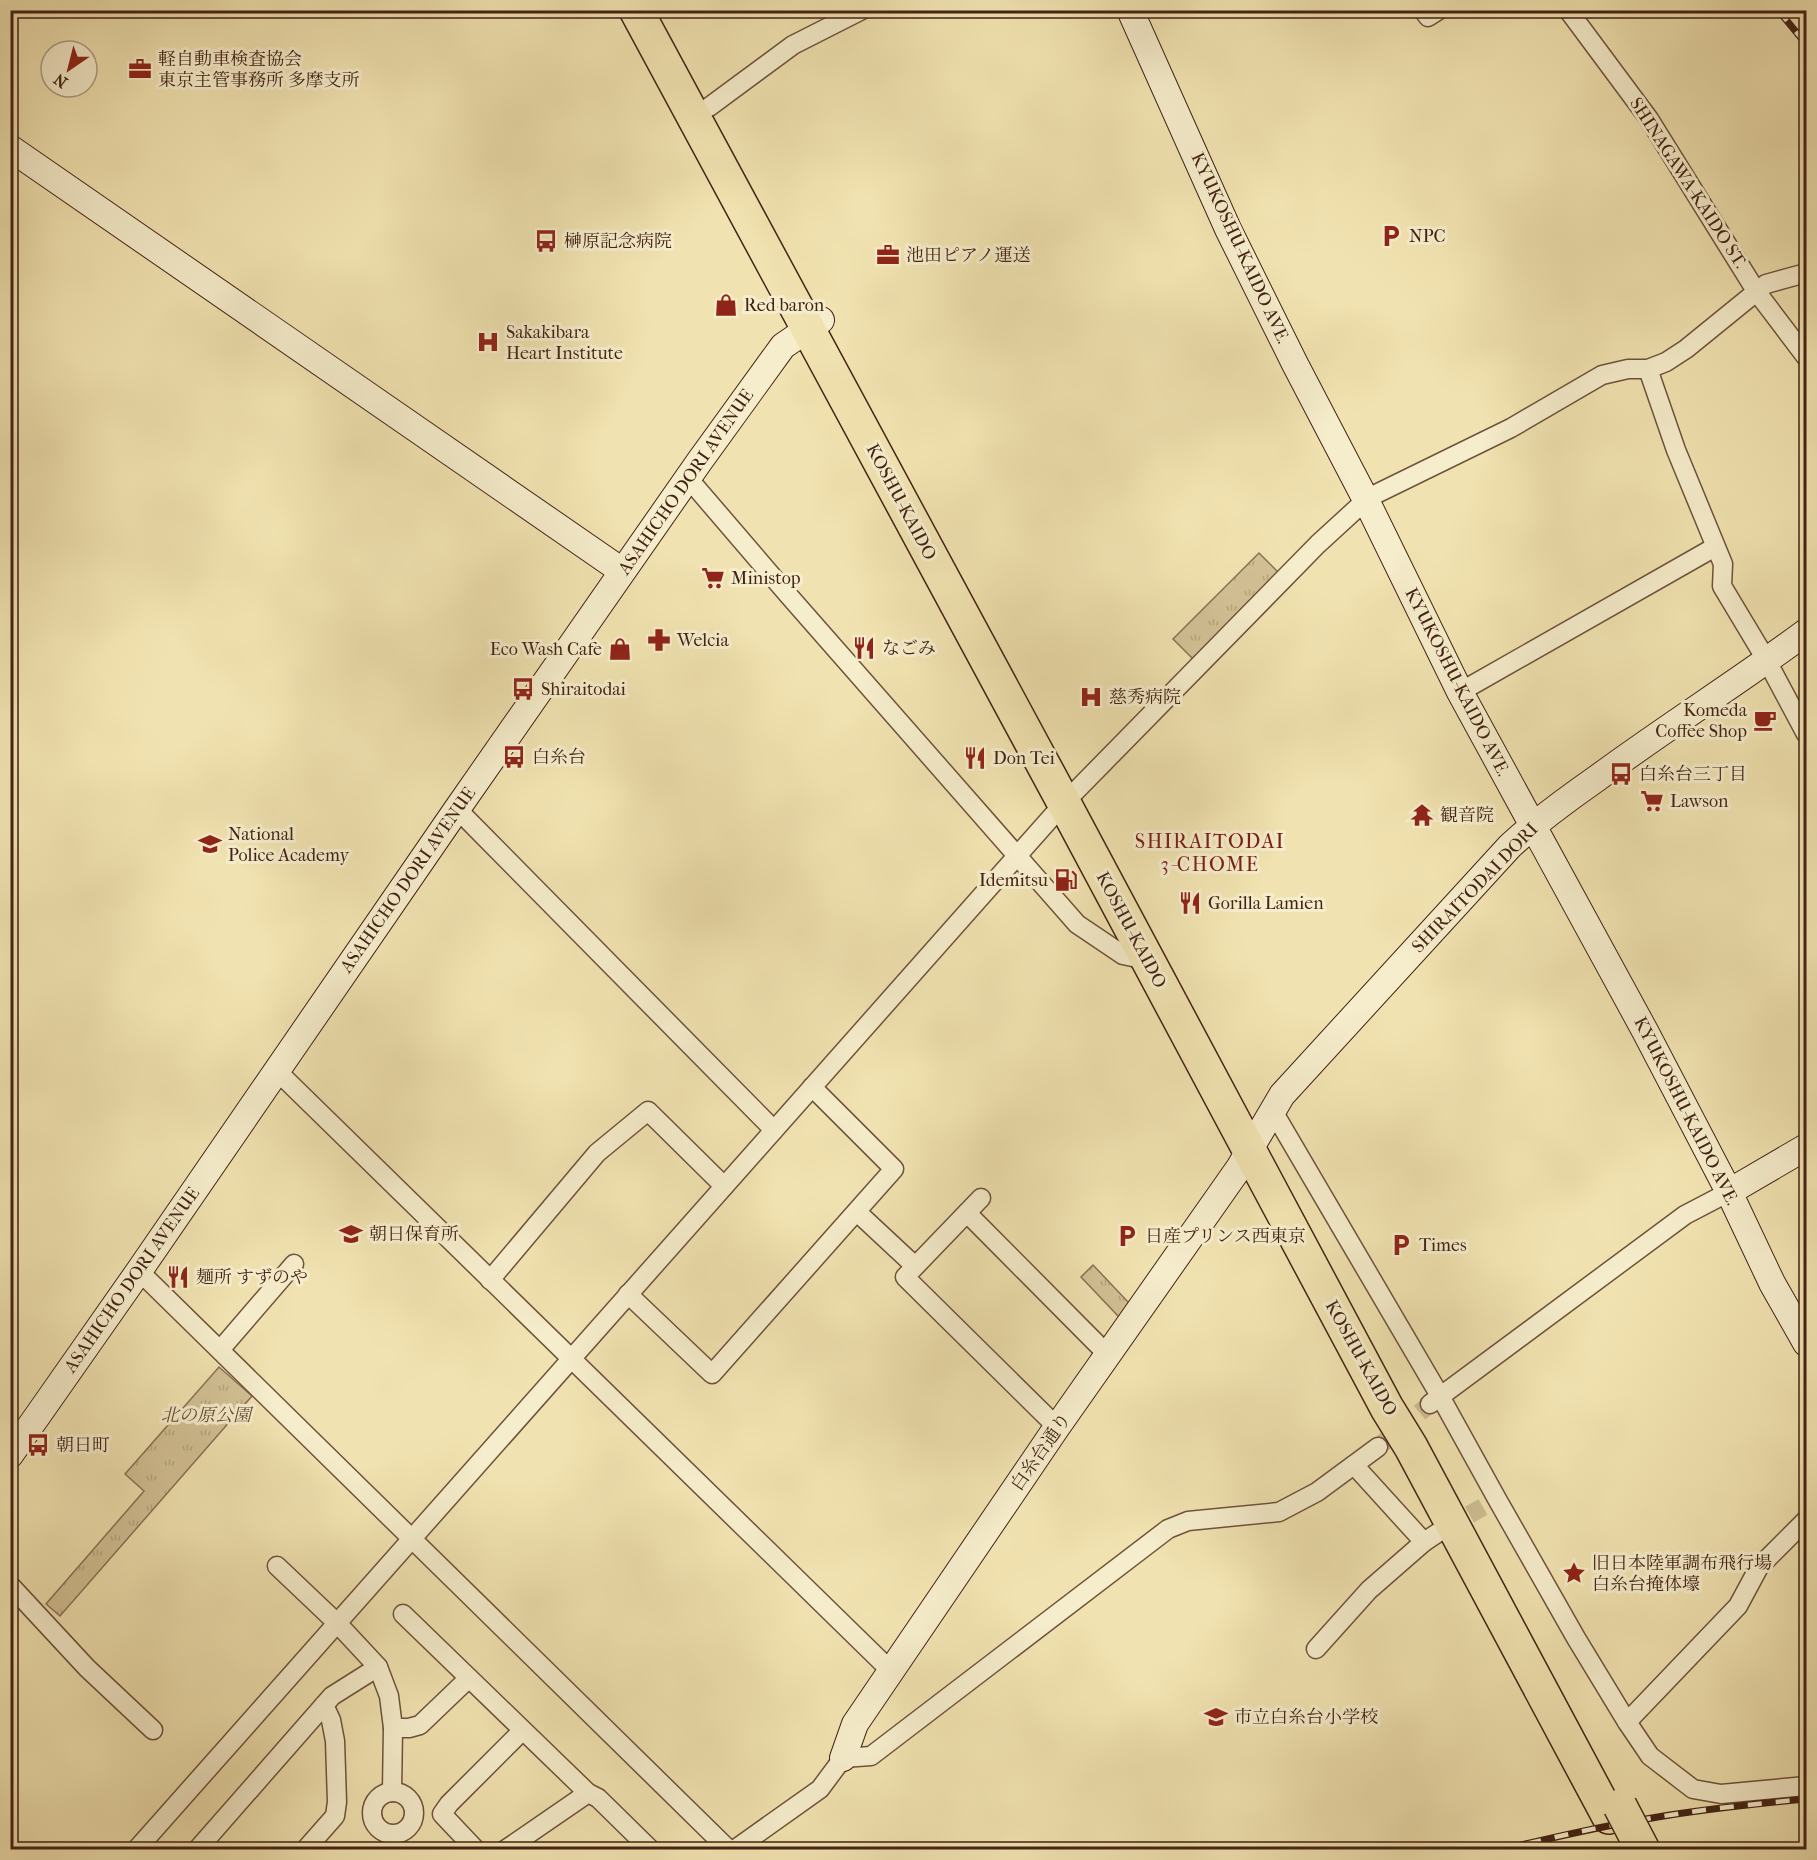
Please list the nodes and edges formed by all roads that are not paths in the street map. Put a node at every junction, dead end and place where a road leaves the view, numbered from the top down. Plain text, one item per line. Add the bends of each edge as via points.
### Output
1 (636, 10) edge
2 (656, 10) edge
3 (862, 10) edge
4 (1130, 10) edge
5 (1423, 10) edge
6 (1439, 10) edge
7 (1568, 10) edge
8 (709, 107) junction
9 (10, 148) edge
10 (1806, 273) edge
11 (1756, 291) junction
12 (814, 325) junction
13 (1806, 357) edge
14 (1648, 369) junction
15 (688, 478) junction
16 (1366, 500) junction
17 (1715, 547) junction
18 (622, 571) junction
19 (1806, 632) edge
20 (1767, 661) junction
21 (1460, 692) junction
22 (1806, 734) edge
23 (1071, 796) junction
24 (457, 809) junction
25 (1533, 825) junction
26 (1017, 855) junction
27 (1135, 958) junction
28 (276, 1070) junction
29 (812, 1087) junction
30 (774, 1130) junction
31 (1261, 1131) junction
32 (1806, 1147) edge
33 (724, 1186) junction
34 (1729, 1192) junction
35 (981, 1198) dead end
36 (856, 1212) junction
37 (967, 1213) junction
38 (294, 1264) dead end
39 (915, 1266) junction
40 (139, 1271) junction
41 (490, 1280) junction
42 (628, 1294) junction
43 (1806, 1343) edge
44 (220, 1350) junction
45 (1108, 1354) junction
46 (572, 1358) junction
47 (1435, 1400) junction
48 (1057, 1428) junction
49 (1378, 1447) tunnel mouth
50 (10, 1455) edge
51 (1354, 1465) junction
52 (1806, 1520) edge
53 (1442, 1530) tunnel mouth
54 (412, 1538) junction
55 (1424, 1542) junction
56 (277, 1566) dead end
57 (10, 1585) edge
58 (403, 1614) dead end
59 (337, 1623) junction
60 (1316, 1649) dead end
61 (378, 1666) junction
62 (891, 1671) junction
63 (469, 1678) junction
64 (324, 1705) junction
65 (1627, 1722) junction
66 (393, 1728) junction
67 (153, 1730) dead end
68 (522, 1731) junction
69 (843, 1758) junction
70 (1806, 1786) edge
71 (392, 1792) junction
72 (588, 1793) junction
73 (1615, 1812) junction
74 (391, 1842) edge
75 (136, 1850) edge
76 (197, 1850) edge
77 (306, 1850) edge
78 (476, 1850) edge
79 (505, 1850) edge
80 (651, 1850) edge
81 (729, 1850) edge
82 (734, 1850) edge
83 (1627, 1850) edge
84 (1643, 1850) edge

1 - 12 highway, KOSHU-KAIDO
2 - 8 highway, KOSHU-KAIDO
3 - 8 street via 793,45
4 - 16 street, KYUKOSHU-KAIDO AVE. via 1228,229
5 - 6 street via 1428,17
7 - 11 street, SHINAGAWA-KAIDO ST. via 1649,119
8 - 12 highway, KOSHU-KAIDO via 804,291
9 - 18 street
10 - 11 street via 1766,284
11 - 13 street, SHINAGAWA-KAIDO ST.
11 - 14 street via 1686,349
12 - 15 street, ASAHICHO DORI AVENUE via 783,346
12 - 23 highway, KOSHU-KAIDO
14 - 16 street via 1602,375 1510,428
14 - 17 street
15 - 18 street, ASAHICHO DORI AVENUE
15 - 26 street
16 - 21 street, KYUKOSHU-KAIDO AVE.
16 - 23 street
17 - 20 street via 1723,564 1722,586
17 - 21 street
18 - 24 street, ASAHICHO DORI AVENUE
19 - 20 street, SHIRAITODAI DORI
20 - 22 street
20 - 25 street, SHIRAITODAI DORI
21 - 25 street, KYUKOSHU-KAIDO AVE.
23 - 26 street
23 - 27 highway, KOSHU-KAIDO
23 - 31 highway, KOSHU-KAIDO
24 - 28 street, ASAHICHO DORI AVENUE
24 - 30 street
25 - 31 street, SHIRAITODAI DORI via 1282,1095
25 - 34 street, KYUKOSHU-KAIDO AVE.
26 - 27 street via 1077,924
26 - 29 street
27 - 31 highway, KOSHU-KAIDO
28 - 40 street, ASAHICHO DORI AVENUE
28 - 41 street
29 - 30 street
29 - 36 street via 894,1169
30 - 33 street
31 - 45 street, 白糸台通り
31 - 47 street
31 - 73 highway, KOSHU-KAIDO via 1387,1408
32 - 34 street
33 - 41 street via 648,1111 597,1153
33 - 42 street
34 - 43 street, KYUKOSHU-KAIDO AVE. via 1772,1283
34 - 47 street via 1685,1215
35 - 37 street
36 - 39 street
36 - 42 street via 712,1374
37 - 39 street
37 - 45 street
38 - 44 street
39 - 48 street via 905,1277
40 - 44 street
40 - 50 street, ASAHICHO DORI AVENUE
41 - 46 street
42 - 46 street
44 - 54 street
45 - 48 street, 白糸台通り
46 - 54 street
46 - 62 street
47 - 65 street via 1490,1503
48 - 62 street, 白糸台通り
49 - 51 street
51 - 55 street
51 - 69 street via 1317,1492 1279,1512 1188,1521 1168,1529 871,1756
52 - 65 street via 1759,1567 1738,1606
53 - 55 street
54 - 59 street
54 - 81 street
55 - 60 street via 1369,1590
56 - 59 street
57 - 67 street via 87,1668
58 - 63 street
59 - 61 street
59 - 75 street
61 - 64 street
61 - 66 street via 389,1696
62 - 69 street, 白糸台通り via 855,1724
63 - 66 street via 420,1725
63 - 68 street
64 - 76 street
64 - 77 street via 335,1741 337,1802 334,1816
65 - 70 street via 1650,1756 1693,1789 1721,1794
66 - 71 street
68 - 72 street
68 - 78 street via 442,1814
69 - 82 street via 820,1789
71 - 74 street via 378,1798 372,1811 376,1826
71 - 74 street via 404,1794 415,1812 412,1824
72 - 79 street
72 - 80 street via 598,1798
73 - 83 highway, KOSHU-KAIDO
73 - 84 highway, KOSHU-KAIDO, bridge

